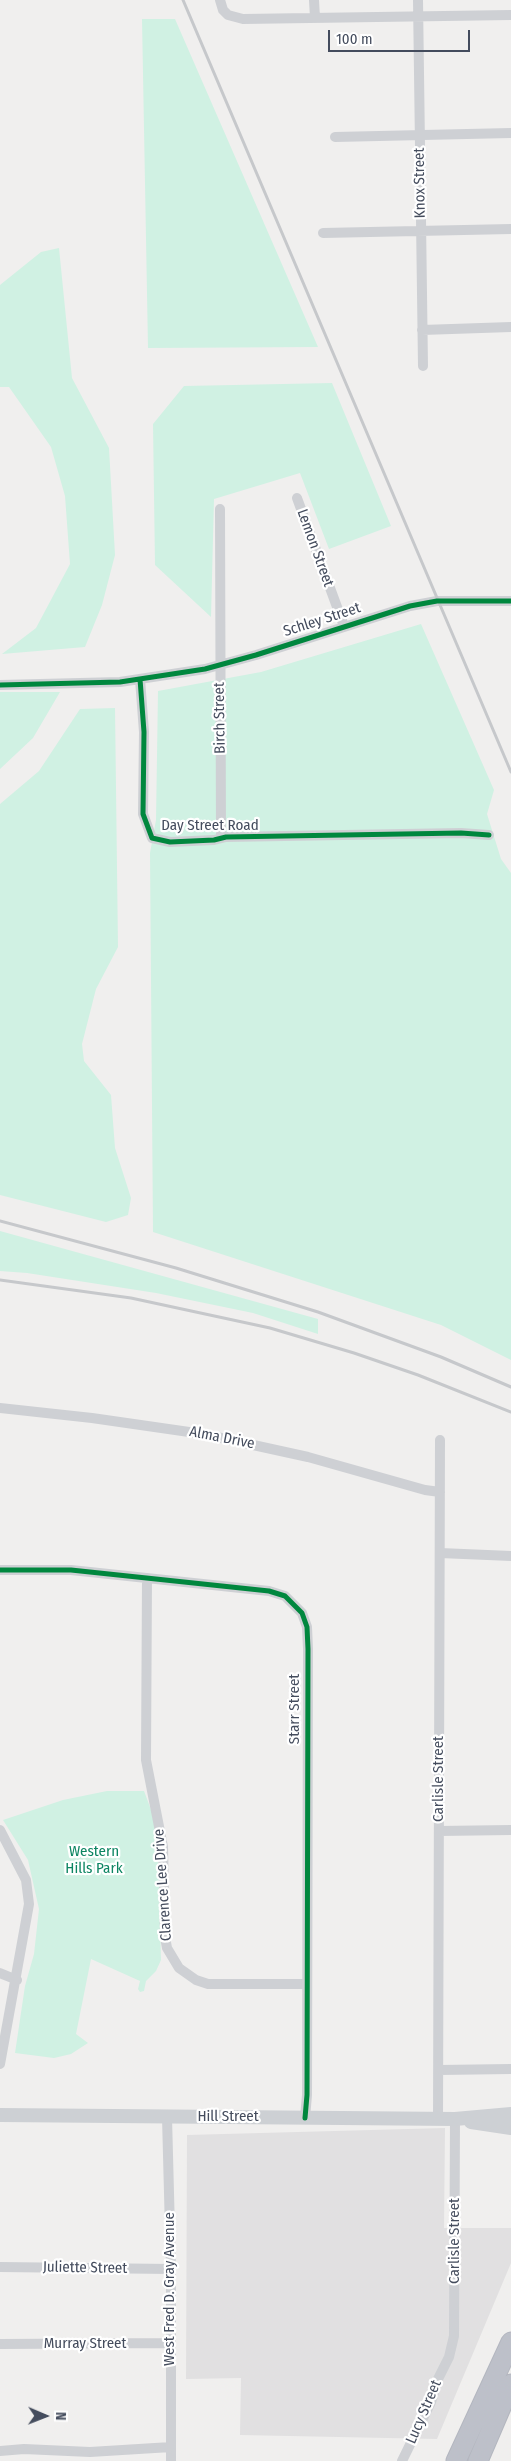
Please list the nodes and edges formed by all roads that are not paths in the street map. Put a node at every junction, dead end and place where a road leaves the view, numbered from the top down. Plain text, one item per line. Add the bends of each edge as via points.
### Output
1 (220, 0) edge
2 (314, 0) edge
3 (418, 0) edge
4 (511, 15) edge
5 (418, 17) junction
6 (315, 18) junction
7 (420, 134) junction
8 (511, 134) edge
9 (335, 137) dead end
10 (511, 229) edge
11 (421, 231) junction
12 (324, 233) dead end
13 (511, 327) edge
14 (422, 330) junction
15 (423, 366) dead end
16 (297, 498) dead end
17 (220, 509) dead end
18 (511, 601) edge
19 (344, 626) junction
20 (219, 666) junction
21 (142, 679) junction
22 (0, 685) edge
23 (489, 835) dead end
24 (221, 838) junction
25 (0, 1408) edge
26 (440, 1440) dead end
27 (440, 1492) junction
28 (440, 1553) junction
29 (511, 1556) edge
30 (0, 1570) edge
31 (146, 1578) junction
32 (0, 1830) edge
33 (511, 1830) edge
34 (439, 1831) junction
35 (0, 1974) edge
36 (17, 1980) junction
37 (307, 1984) junction
38 (0, 2064) edge
39 (511, 2069) edge
40 (438, 2070) junction
41 (511, 2114) edge
42 (0, 2115) edge
43 (167, 2117) junction
44 (304, 2118) junction
45 (438, 2118) junction
46 (455, 2118) junction
47 (511, 2128) edge
48 (0, 2267) edge
49 (171, 2269) junction
50 (511, 2342) edge
51 (171, 2343) junction
52 (0, 2344) edge
53 (446, 2362) joint
54 (511, 2384) edge
55 (171, 2448) junction
56 (0, 2451) edge
57 (77, 2456) edge
58 (171, 2461) edge
59 (402, 2461) edge
60 (456, 2461) edge
61 (478, 2461) edge

1 - 6 street via 223,10 243,19
2 - 6 street
3 - 5 street, Knox Street
4 - 5 street
5 - 6 street
5 - 7 street, Knox Street
7 - 8 street
7 - 9 street
7 - 11 street, Knox Street
10 - 11 street
11 - 12 street
11 - 14 street, Knox Street
13 - 14 street
14 - 15 street, Knox Street
16 - 19 street, Lemon Street
17 - 20 street, Birch Street
18 - 19 street, Schley Street via 437,601
19 - 20 street, Schley Street
20 - 21 street, Schley Street
20 - 24 street, Birch Street
21 - 22 street via 97,684
21 - 24 street, Day Street Road via 143,814 147,830 152,838 170,842
23 - 24 street, Day Street Road
25 - 27 street, Alma Drive via 204,1434
26 - 27 street, Carlisle Street
27 - 28 street, Carlisle Street
28 - 29 street
28 - 34 street, Carlisle Street
30 - 31 street, Starr Street via 71,1570
31 - 37 street, Clarence Lee Drive via 146,1760 163,1847 167,1948 179,1968 208,1984
31 - 37 street, Starr Street via 276,1592 296,1605 305,1619 308,1649
32 - 36 street via 21,1869 28,1892 28,1917
33 - 34 street
34 - 40 street, Carlisle Street
35 - 36 street
36 - 38 street
37 - 44 street, Starr Street via 308,2095
39 - 40 street
40 - 45 street, Carlisle Street
41 - 46 street, Hill Street
42 - 43 street, Hill Street
43 - 44 street, Hill Street
43 - 49 street, West Fred D. Gray Avenue
44 - 45 street, Hill Street
45 - 46 street, Hill Street
46 - 47 street, Hill Street
46 - 53 street, Carlisle Street via 455,2324 452,2348
48 - 49 street, Juliette Street
49 - 51 street, West Fred D. Gray Avenue
50 - 60 highway
51 - 52 street, Murray Street
51 - 55 street, West Fred D. Gray Avenue
53 - 59 street, Lucy Street
54 - 61 highway
55 - 57 street
55 - 58 street, West Fred D. Gray Avenue
56 - 57 street via 24,2449

